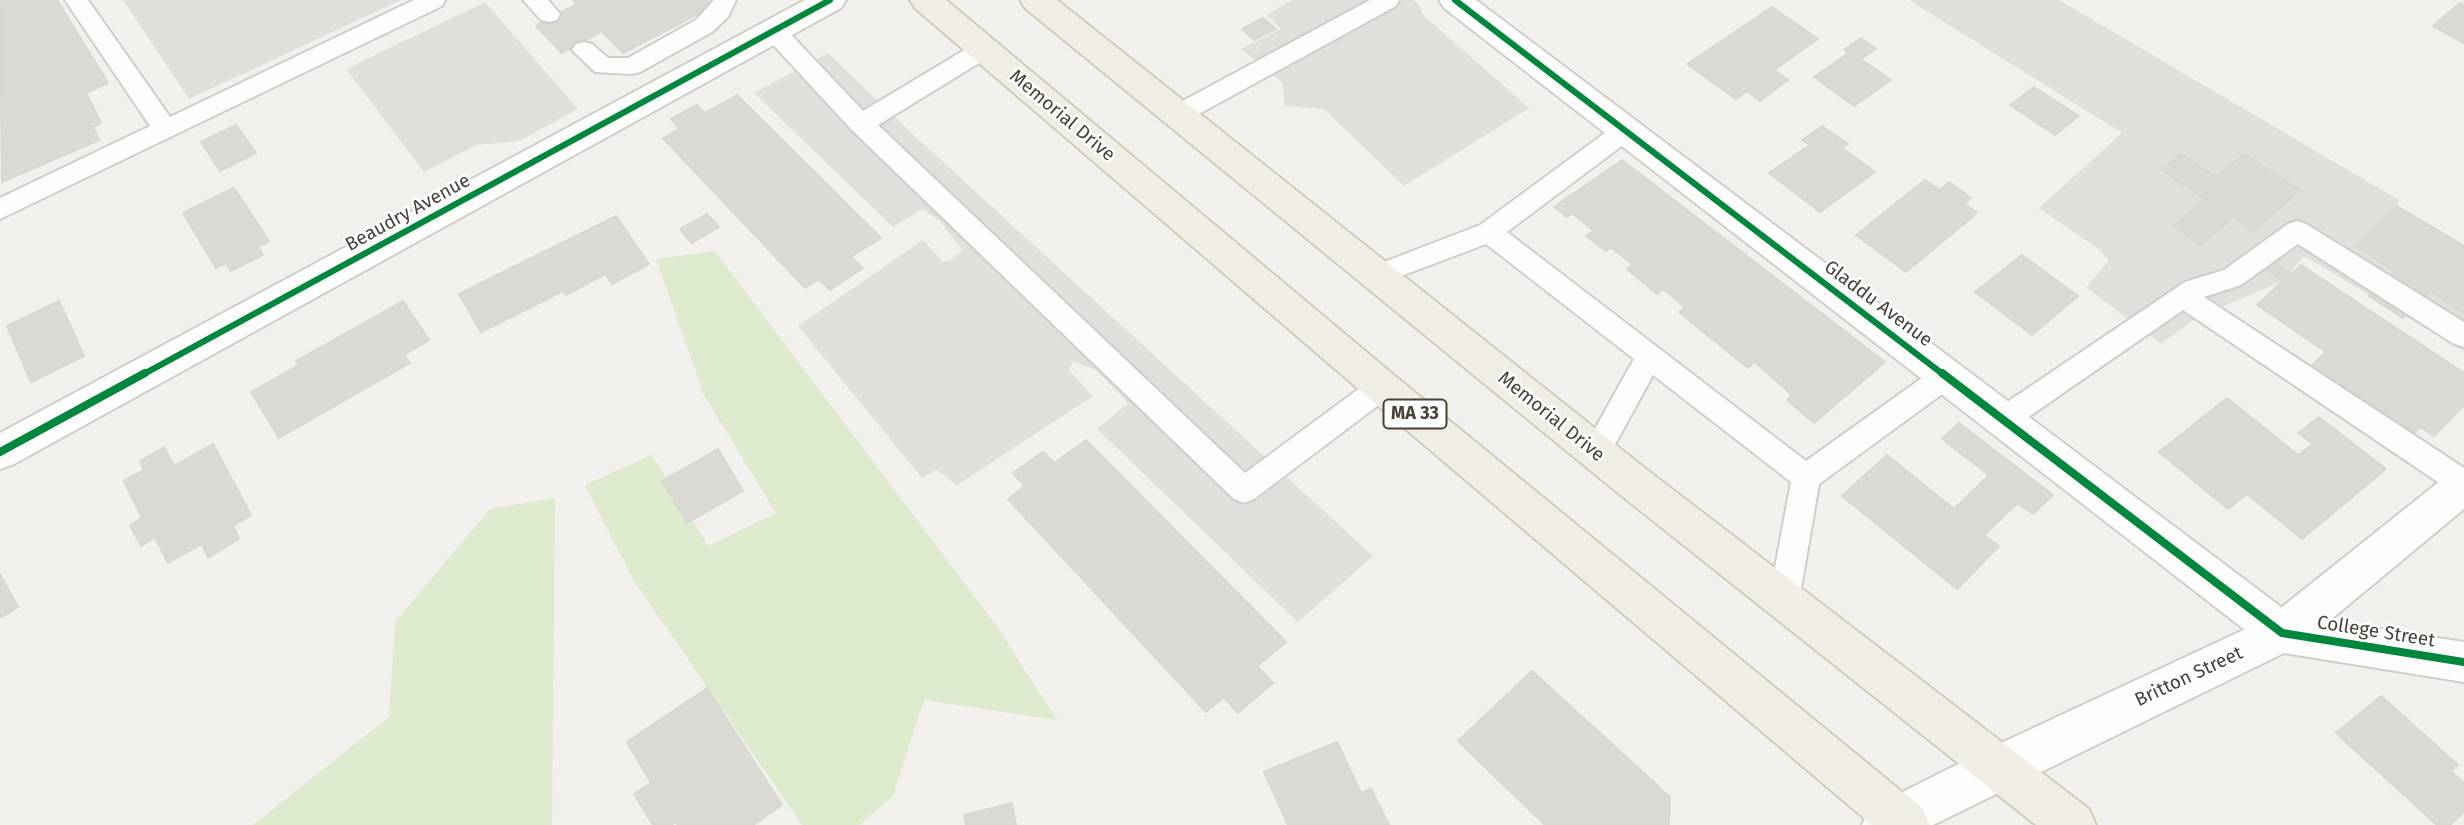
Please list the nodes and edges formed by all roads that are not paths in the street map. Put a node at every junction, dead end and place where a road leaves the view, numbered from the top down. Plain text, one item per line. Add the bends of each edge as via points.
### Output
1 (76, 0) edge
2 (434, 0) edge
3 (725, 0) edge
4 (830, 0) edge
5 (926, 0) edge
6 (1036, 0) edge
7 (1388, 0) edge
8 (1455, 0) edge
9 (772, 30) junction
10 (984, 49) junction
11 (584, 50) dead end
12 (1177, 115) junction
13 (861, 124) junction
14 (166, 130) junction
15 (1626, 130) junction
16 (0, 209) edge
17 (1489, 232) junction
18 (1375, 276) junction
19 (2184, 297) junction
20 (2464, 335) edge
21 (1650, 355) junction
22 (1946, 376) junction
23 (1382, 387) junction
24 (2004, 419) junction
25 (0, 452) edge
26 (1596, 452) junction
27 (1806, 477) junction
28 (2464, 484) edge
29 (1784, 600) junction
30 (2282, 633) junction
31 (2464, 662) edge
32 (1998, 768) junction
33 (1897, 823) edge
34 (2073, 825) edge

1 - 14 lane
2 - 14 lane
3 - 11 lane via 704,26 632,66 603,66
4 - 9 street, Beaudry Avenue
5 - 10 main road, Memorial Drive / MA 33
6 - 12 main road, Memorial Drive
7 - 12 lane
8 - 15 street, Gladdu Avenue
9 - 13 lane
9 - 25 street, Beaudry Avenue
10 - 13 lane
10 - 23 main road, Memorial Drive / MA 33
12 - 18 main road, Memorial Drive
13 - 23 lane via 1244,490
14 - 16 lane
15 - 17 lane
15 - 22 street, Gladdu Avenue
17 - 18 lane
17 - 21 lane
18 - 26 main road, Memorial Drive
19 - 20 lane via 2194,289 2232,278 2297,231
19 - 24 lane
19 - 28 lane
21 - 26 lane
21 - 27 lane
22 - 24 street, Gladdu Avenue
22 - 27 lane
23 - 33 main road, Memorial Drive / MA 33
24 - 30 street, Gladdu Avenue
26 - 29 main road, Memorial Drive
27 - 29 lane
28 - 30 street, Britton Street
29 - 32 main road, Memorial Drive
30 - 31 street, College Street
30 - 32 street, Britton Street
32 - 33 street, Britton Street
32 - 34 main road, Memorial Drive

